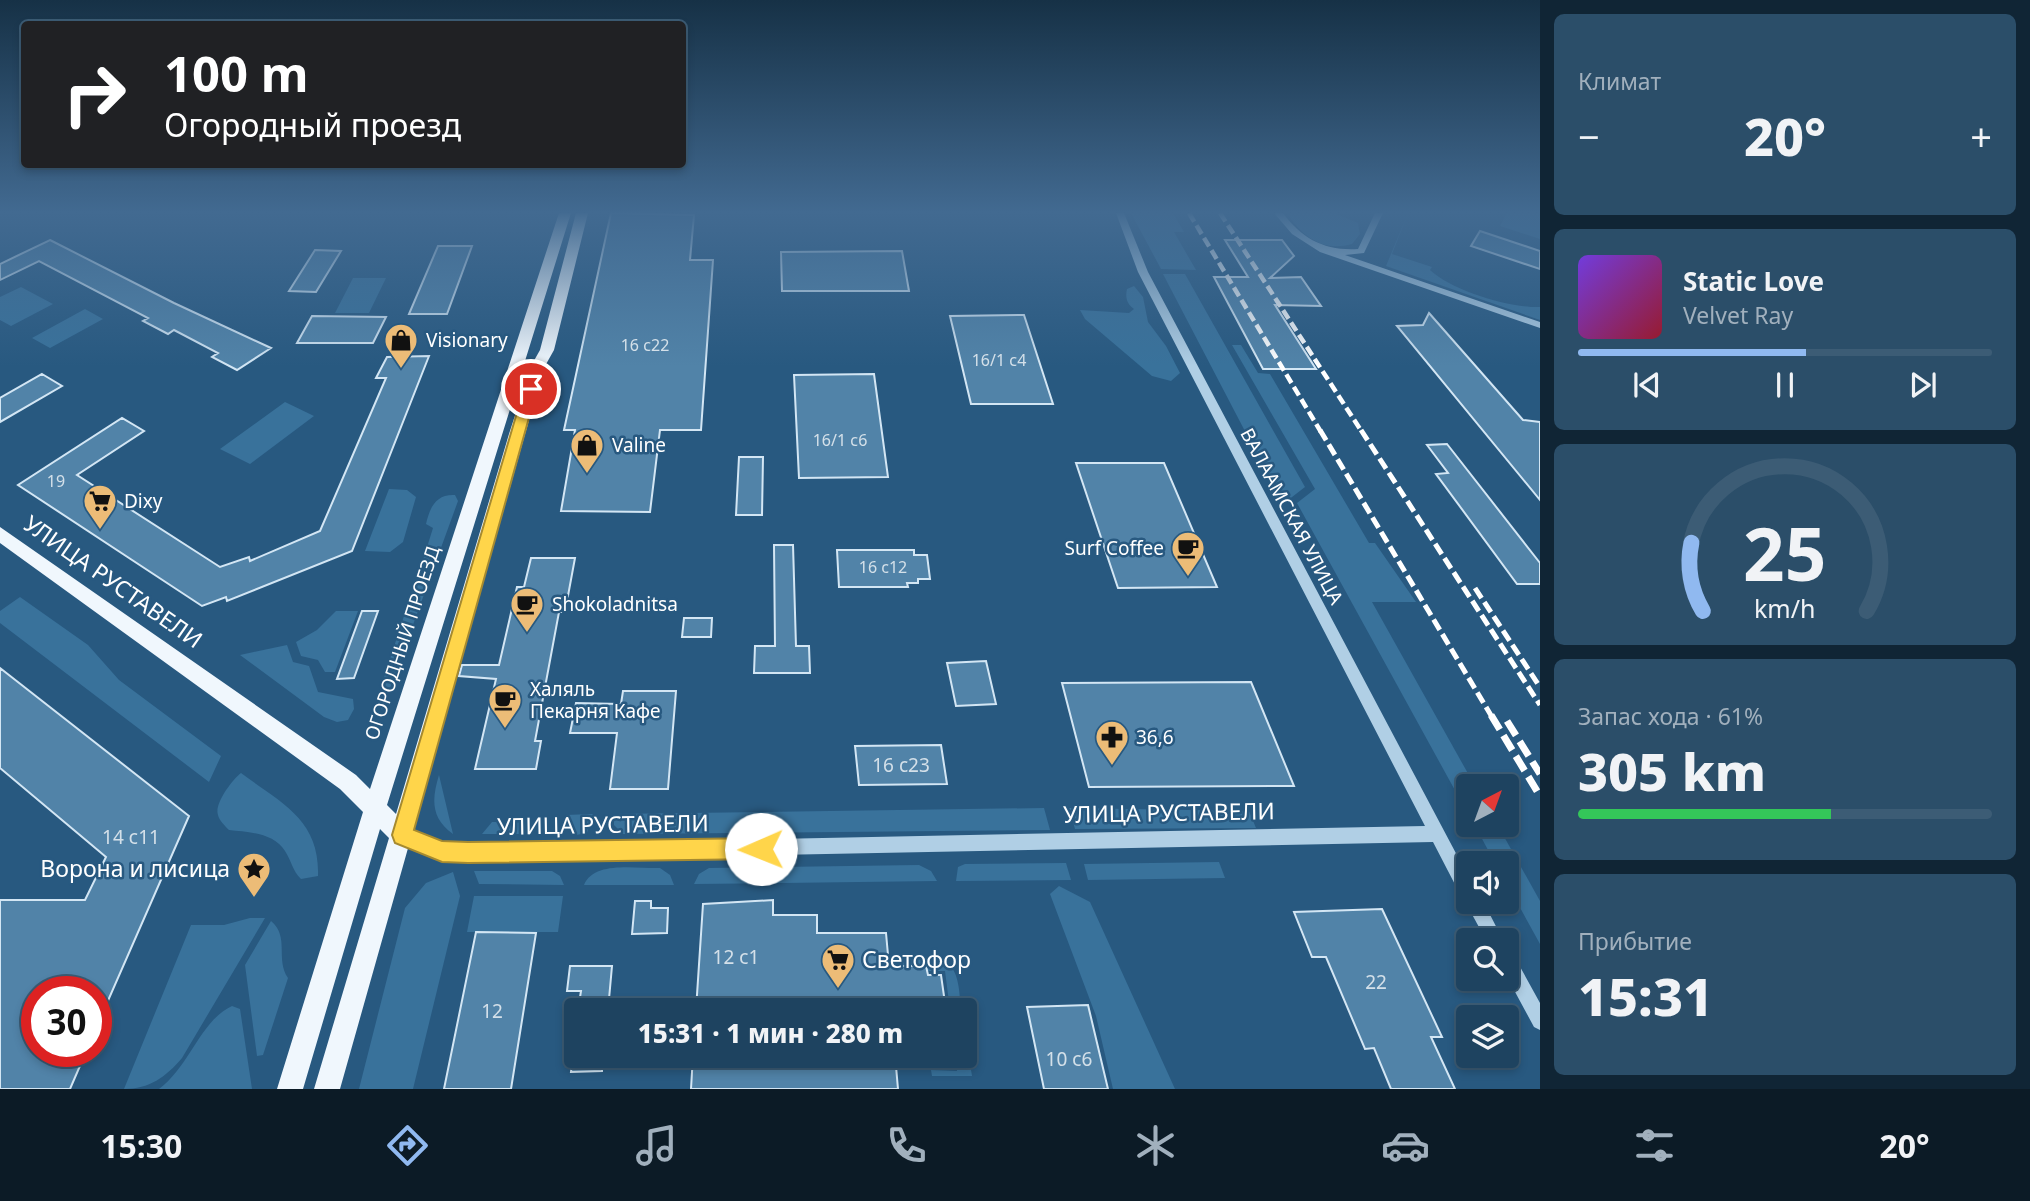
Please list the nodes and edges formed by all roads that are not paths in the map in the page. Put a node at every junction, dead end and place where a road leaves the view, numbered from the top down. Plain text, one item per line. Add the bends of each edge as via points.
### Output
1 (549, 264) edge
2 (569, 264) edge
3 (1140, 264) edge
4 (1363, 264) edge
5 (1373, 264) edge
6 (1378, 269) junction
7 (1540, 325) edge
8 (0, 534) edge
9 (375, 811) junction
10 (1436, 834) junction
11 (402, 835) junction
12 (1456, 870) edge
13 (1519, 982) edge
14 (1540, 1021) edge
15 (290, 1089) edge
16 (327, 1089) edge

1 - 9 main road, ОГОРОДНЫЙ ПРОЕЗД
2 - 11 main road
3 - 10 street, ВАЛААМСКАЯ УЛИЦА
4 - 6 street
5 - 6 street
6 - 7 street
8 - 9 main road, УЛИЦА РУСТАВЕЛИ via 348,782
9 - 11 main road, УЛИЦА РУСТАВЕЛИ
9 - 15 main road, ОГОРОДНЫЙ ПРОЕЗД
10 - 11 street, УЛИЦА РУСТАВЕЛИ via 468,853 442,852
10 - 12 street, ВАЛААМСКАЯ УЛИЦА
11 - 16 main road
13 - 14 street

